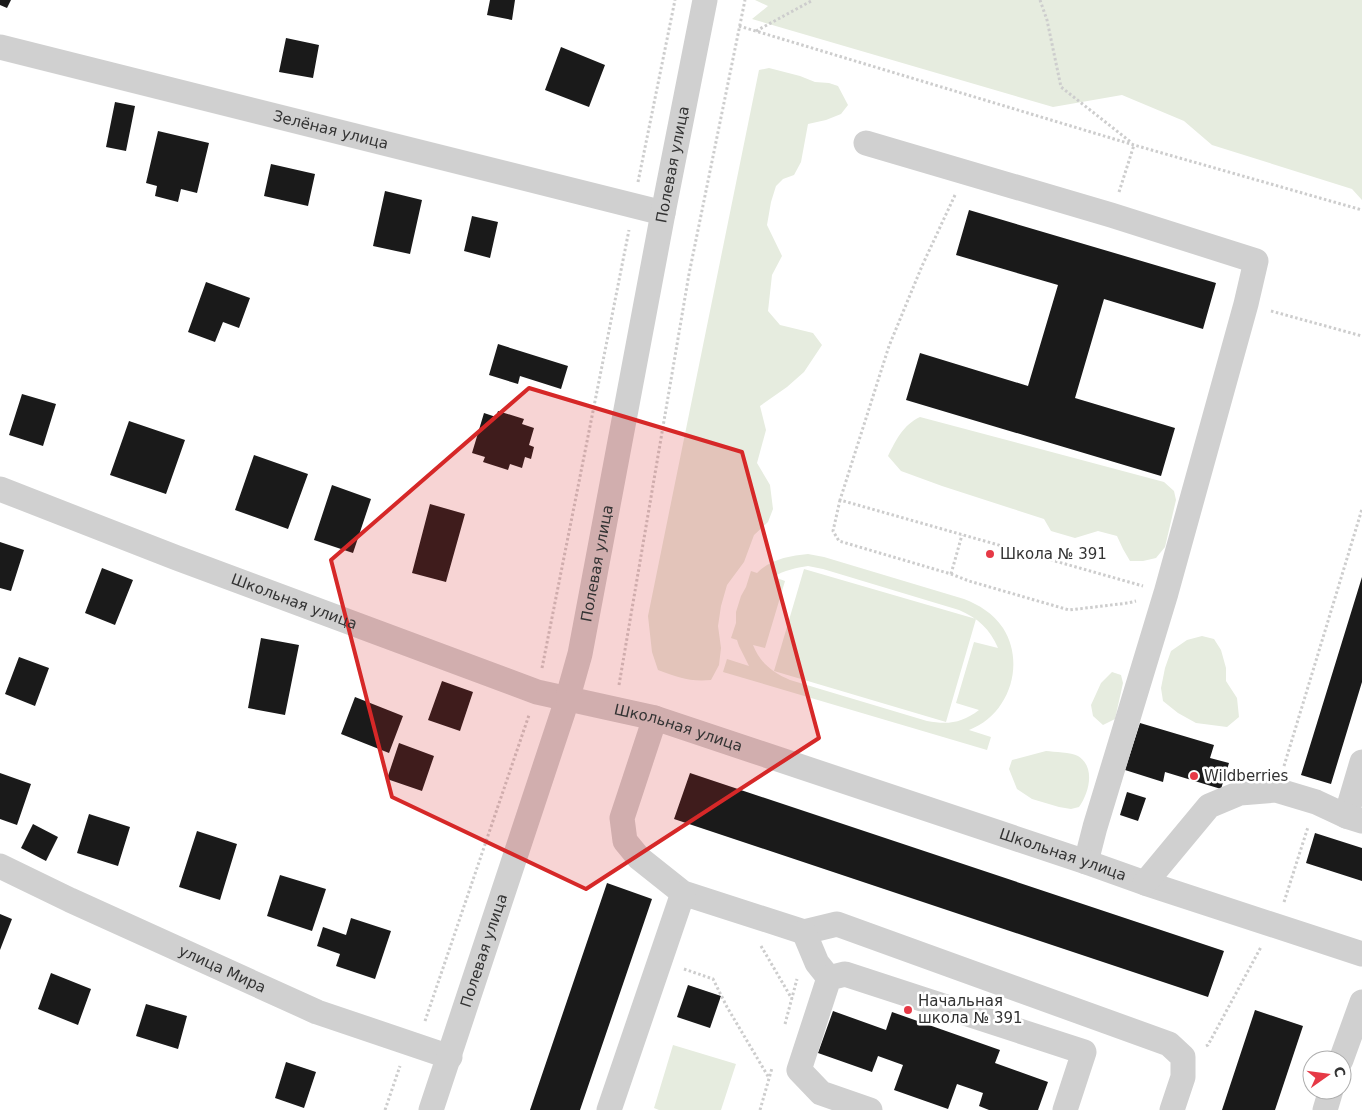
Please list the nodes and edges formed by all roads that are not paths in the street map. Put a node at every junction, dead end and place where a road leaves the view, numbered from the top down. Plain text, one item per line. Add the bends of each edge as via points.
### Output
1 (705, 0) edge
2 (0, 47) edge
3 (866, 142) dead end
4 (663, 213) junction
5 (0, 489) edge
6 (567, 700) junction
7 (655, 718) junction
8 (1362, 762) edge
9 (1354, 819) edge
10 (1086, 862) junction
11 (0, 866) edge
12 (1145, 883) junction
13 (683, 893) junction
14 (804, 932) junction
15 (1362, 954) edge
16 (829, 978) junction
17 (1362, 1002) edge
18 (1350, 1050) edge
19 (450, 1057) junction
20 (432, 1110) edge
21 (610, 1110) edge
22 (870, 1110) edge
23 (1065, 1110) edge
24 (1172, 1110) edge

1 - 4 street, Полевая улица
2 - 4 street, Зелёная улица
3 - 10 street via 1256,260 1166,593
4 - 6 street, Полевая улица via 580,654
5 - 6 street, Школьная улица via 537,692
6 - 7 street, Школьная улица
6 - 19 street, Полевая улица
7 - 10 street, Школьная улица
7 - 13 street via 622,818 625,841 639,858
8 - 9 street
9 - 12 street via 1316,802 1276,790 1240,793 1209,806
10 - 12 street, Школьная улица
11 - 19 street, улица Мира via 317,1012
12 - 15 street, Школьная улица
13 - 14 street
13 - 21 street
14 - 16 street via 817,963
14 - 24 street via 837,924 1169,1044 1183,1057 1183,1077
16 - 22 street via 799,1070 821,1094
16 - 23 street via 845,974 1084,1052
17 - 18 street
19 - 20 street, Полевая улица

